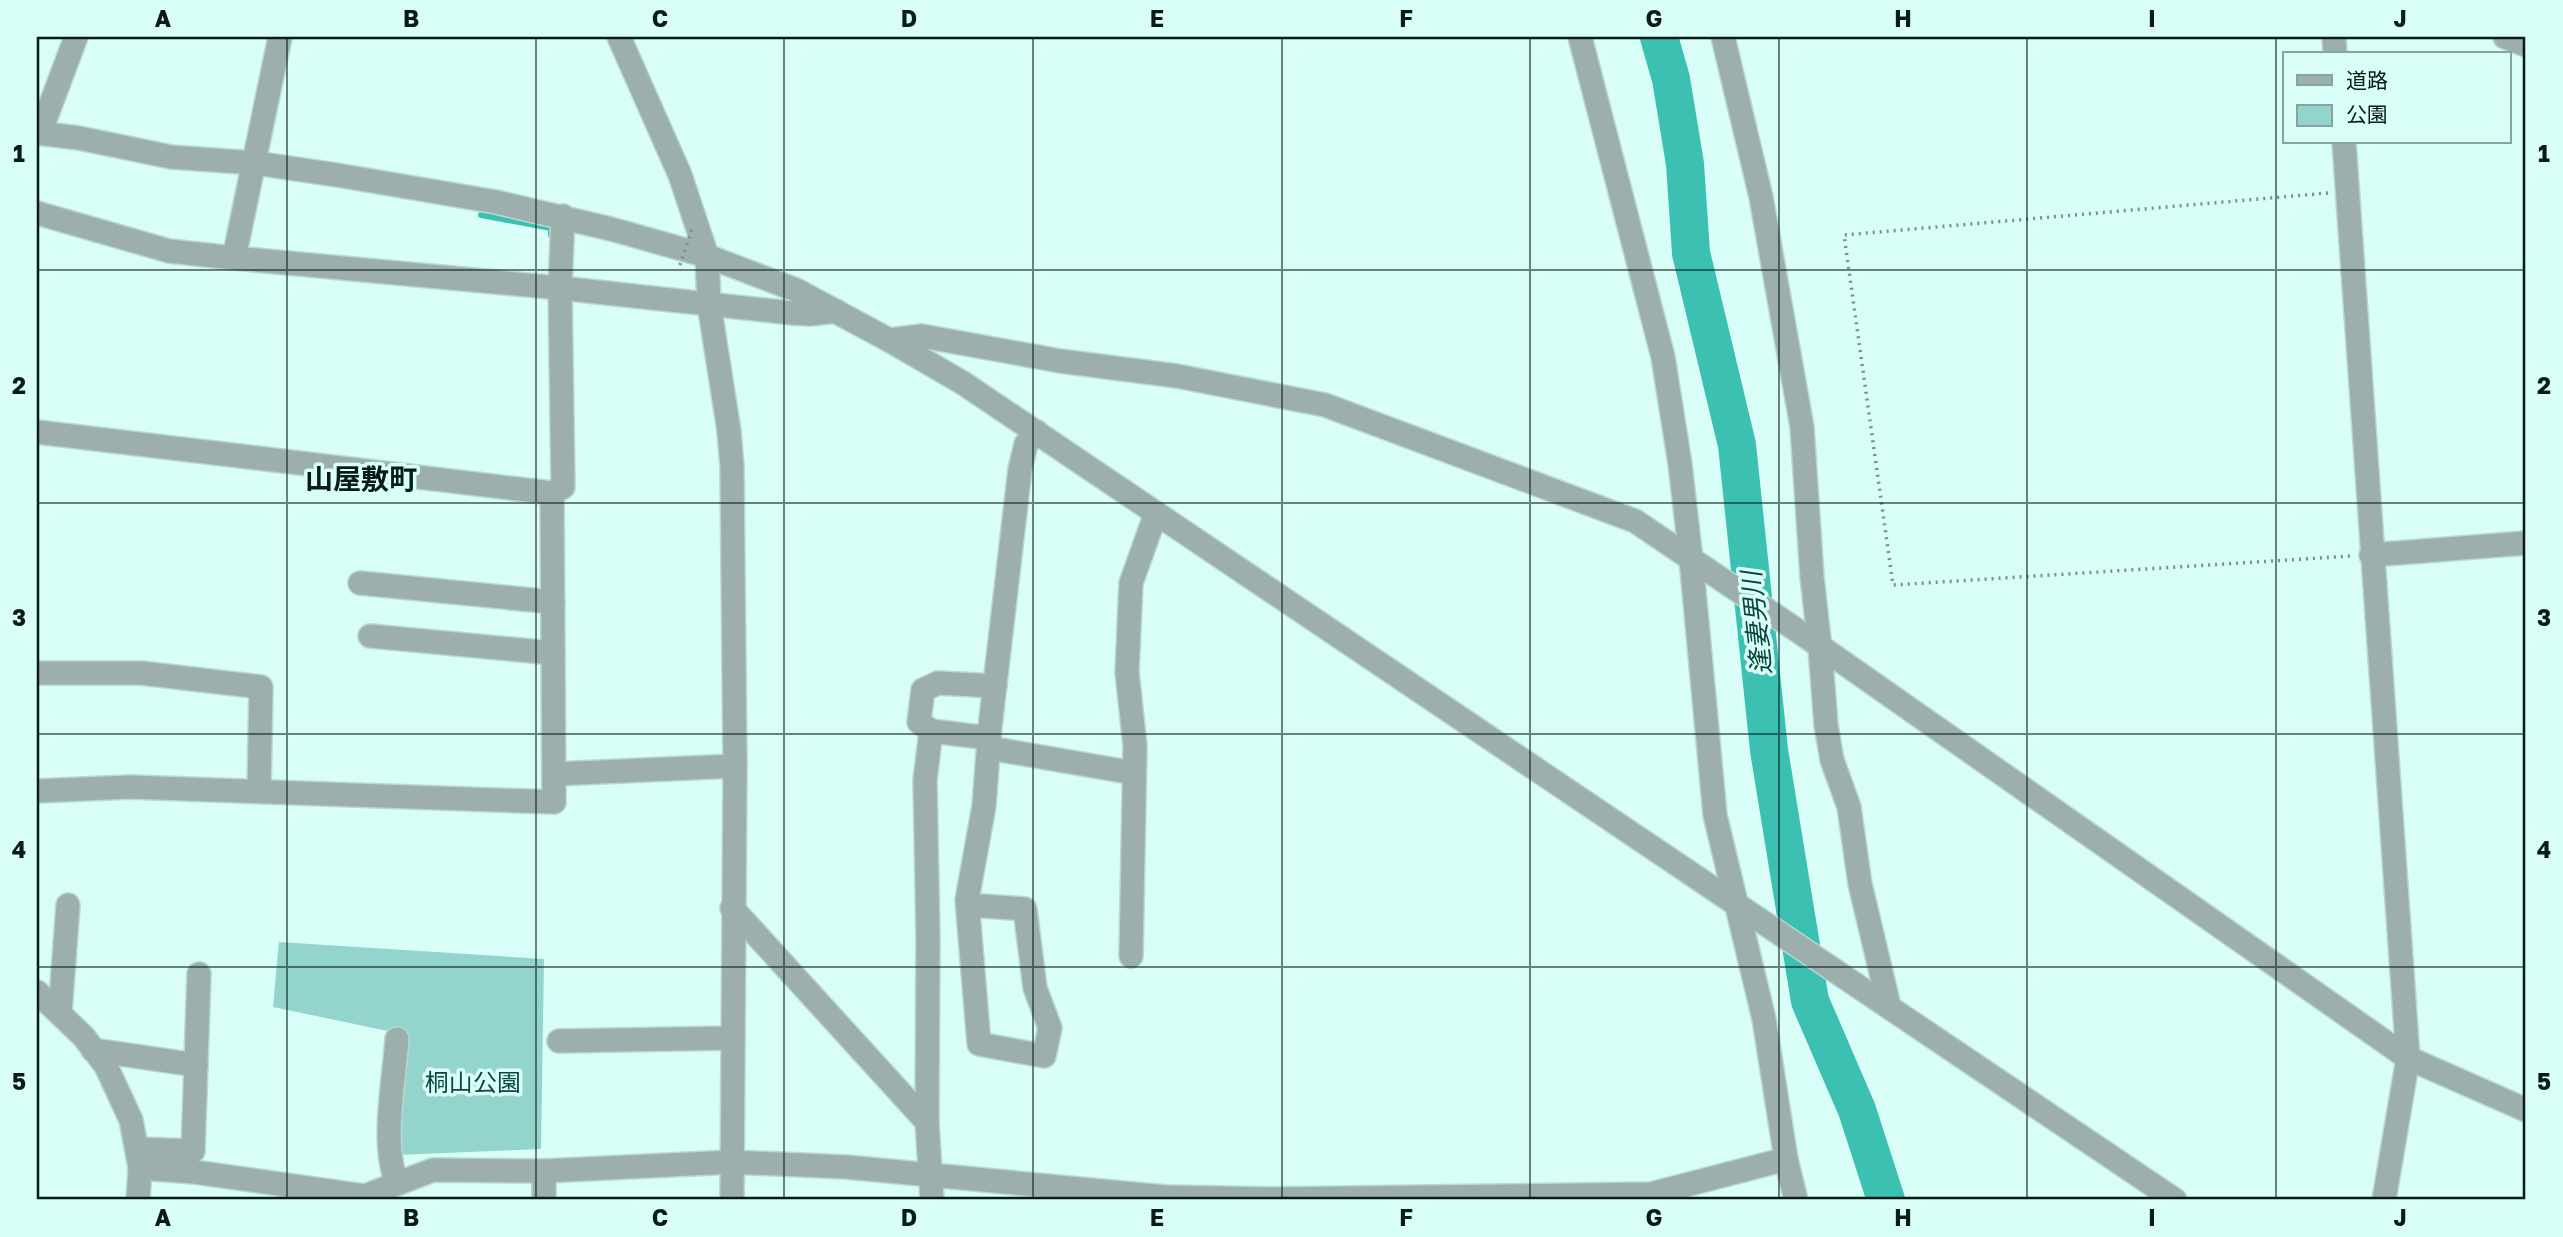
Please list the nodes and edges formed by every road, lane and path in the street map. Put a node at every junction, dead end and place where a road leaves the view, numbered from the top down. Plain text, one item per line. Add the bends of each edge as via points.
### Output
1 (76, 37) edge
2 (280, 37) edge
3 (619, 37) edge
4 (1580, 37) edge
5 (1723, 37) edge
6 (2505, 37) edge
7 (2526, 45) edge
8 (38, 133) edge
9 (2344, 144) edge
10 (255, 163) junction
11 (2349, 191) junction
12 (37, 213) edge
13 (563, 216) junction
14 (692, 229) dead end
15 (707, 256) junction
16 (234, 258) junction
17 (680, 265) dead end
18 (560, 288) junction
19 (709, 304) junction
20 (835, 311) junction
21 (889, 340) junction
22 (37, 432) edge
23 (1037, 432) junction
24 (552, 493) junction
25 (1156, 513) junction
26 (2526, 543) edge
27 (2371, 555) junction
28 (1696, 562) junction
29 (360, 583) dead end
30 (553, 602) junction
31 (370, 636) dead end
32 (1820, 648) junction
33 (553, 653) junction
34 (37, 673) edge
35 (995, 686) junction
36 (931, 731) junction
37 (989, 743) junction
38 (735, 766) junction
39 (1134, 773) junction
40 (555, 774) junction
41 (37, 791) edge
42 (259, 791) junction
43 (68, 905) dead end
44 (968, 905) junction
45 (732, 908) junction
46 (1743, 909) junction
47 (1131, 956) dead end
48 (199, 974) dead end
49 (37, 992) edge
50 (1882, 1001) junction
51 (60, 1013) junction
52 (732, 1038) junction
53 (397, 1039) dead end
54 (559, 1041) dead end
55 (93, 1050) junction
56 (2407, 1058) junction
57 (196, 1065) junction
58 (2526, 1110) edge
59 (927, 1122) junction
60 (139, 1159) junction
61 (1786, 1159) junction
62 (732, 1161) junction
63 (544, 1171) junction
64 (931, 1175) junction
65 (397, 1184) junction
66 (1647, 1197) edge
67 (1450, 1198) edge
68 (1166, 1199) edge
69 (1346, 1199) edge
70 (138, 1200) edge
71 (544, 1200) edge
72 (732, 1200) edge
73 (932, 1200) edge
74 (1273, 1200) edge
75 (1796, 1200) edge
76 (2175, 1200) edge
77 (2384, 1200) edge

1 - 8 street
2 - 10 street
3 - 15 street via 680,175
4 - 28 street via 1663,357
5 - 32 street via 1761,197 1802,427
6 - 7 street
8 - 10 street via 171,156
9 - 11 street
10 - 13 street
10 - 16 street
11 - 27 street
11 - 27 path via 1844,235 1893,585
12 - 16 street via 169,251
13 - 15 street
13 - 18 street
14 - 17 path, bridge
15 - 19 street
15 - 20 street via 796,290
16 - 18 street
18 - 19 street
18 - 24 street via 563,487
19 - 20 street via 810,314
19 - 38 street via 732,467
20 - 21 street
21 - 23 street
21 - 28 street via 922,335 1325,405 1635,521
22 - 24 street
23 - 25 street
23 - 35 street via 1026,444 1020,469
24 - 30 street
25 - 39 street via 1131,583 1127,672
25 - 46 street
26 - 27 street
27 - 56 street
28 - 32 street
28 - 46 street via 1715,815
29 - 30 street
30 - 33 street
31 - 33 street
32 - 50 street via 1832,760 1849,807
32 - 56 street
33 - 40 street
34 - 42 street via 141,673 261,687
35 - 36 street via 938,682 923,690 919,722
35 - 37 street
36 - 37 street
36 - 59 street via 925,780
37 - 39 street
37 - 44 street
38 - 40 street
38 - 45 street
39 - 47 street
40 - 42 street via 554,802
41 - 42 street via 130,787
43 - 51 street
44 - 44 street via 979,1044 1044,1056 1050,1028 1035,988 1025,909
45 - 52 street
45 - 59 street
46 - 50 street
46 - 61 street
48 - 57 street
49 - 51 street
50 - 76 street
51 - 55 street
52 - 54 street
52 - 62 street
53 - 65 street via 388,1149
55 - 57 street
55 - 60 street via 106,1066 131,1120
56 - 58 street
56 - 77 street
57 - 60 street via 193,1151
59 - 64 street
60 - 65 street via 194,1172 365,1195
60 - 70 street
61 - 66 street
61 - 75 street
62 - 63 street
62 - 64 street
62 - 72 street
63 - 65 street via 433,1170
63 - 71 street
64 - 68 street
64 - 73 street
66 - 67 street
67 - 69 street
68 - 74 street
69 - 74 street

